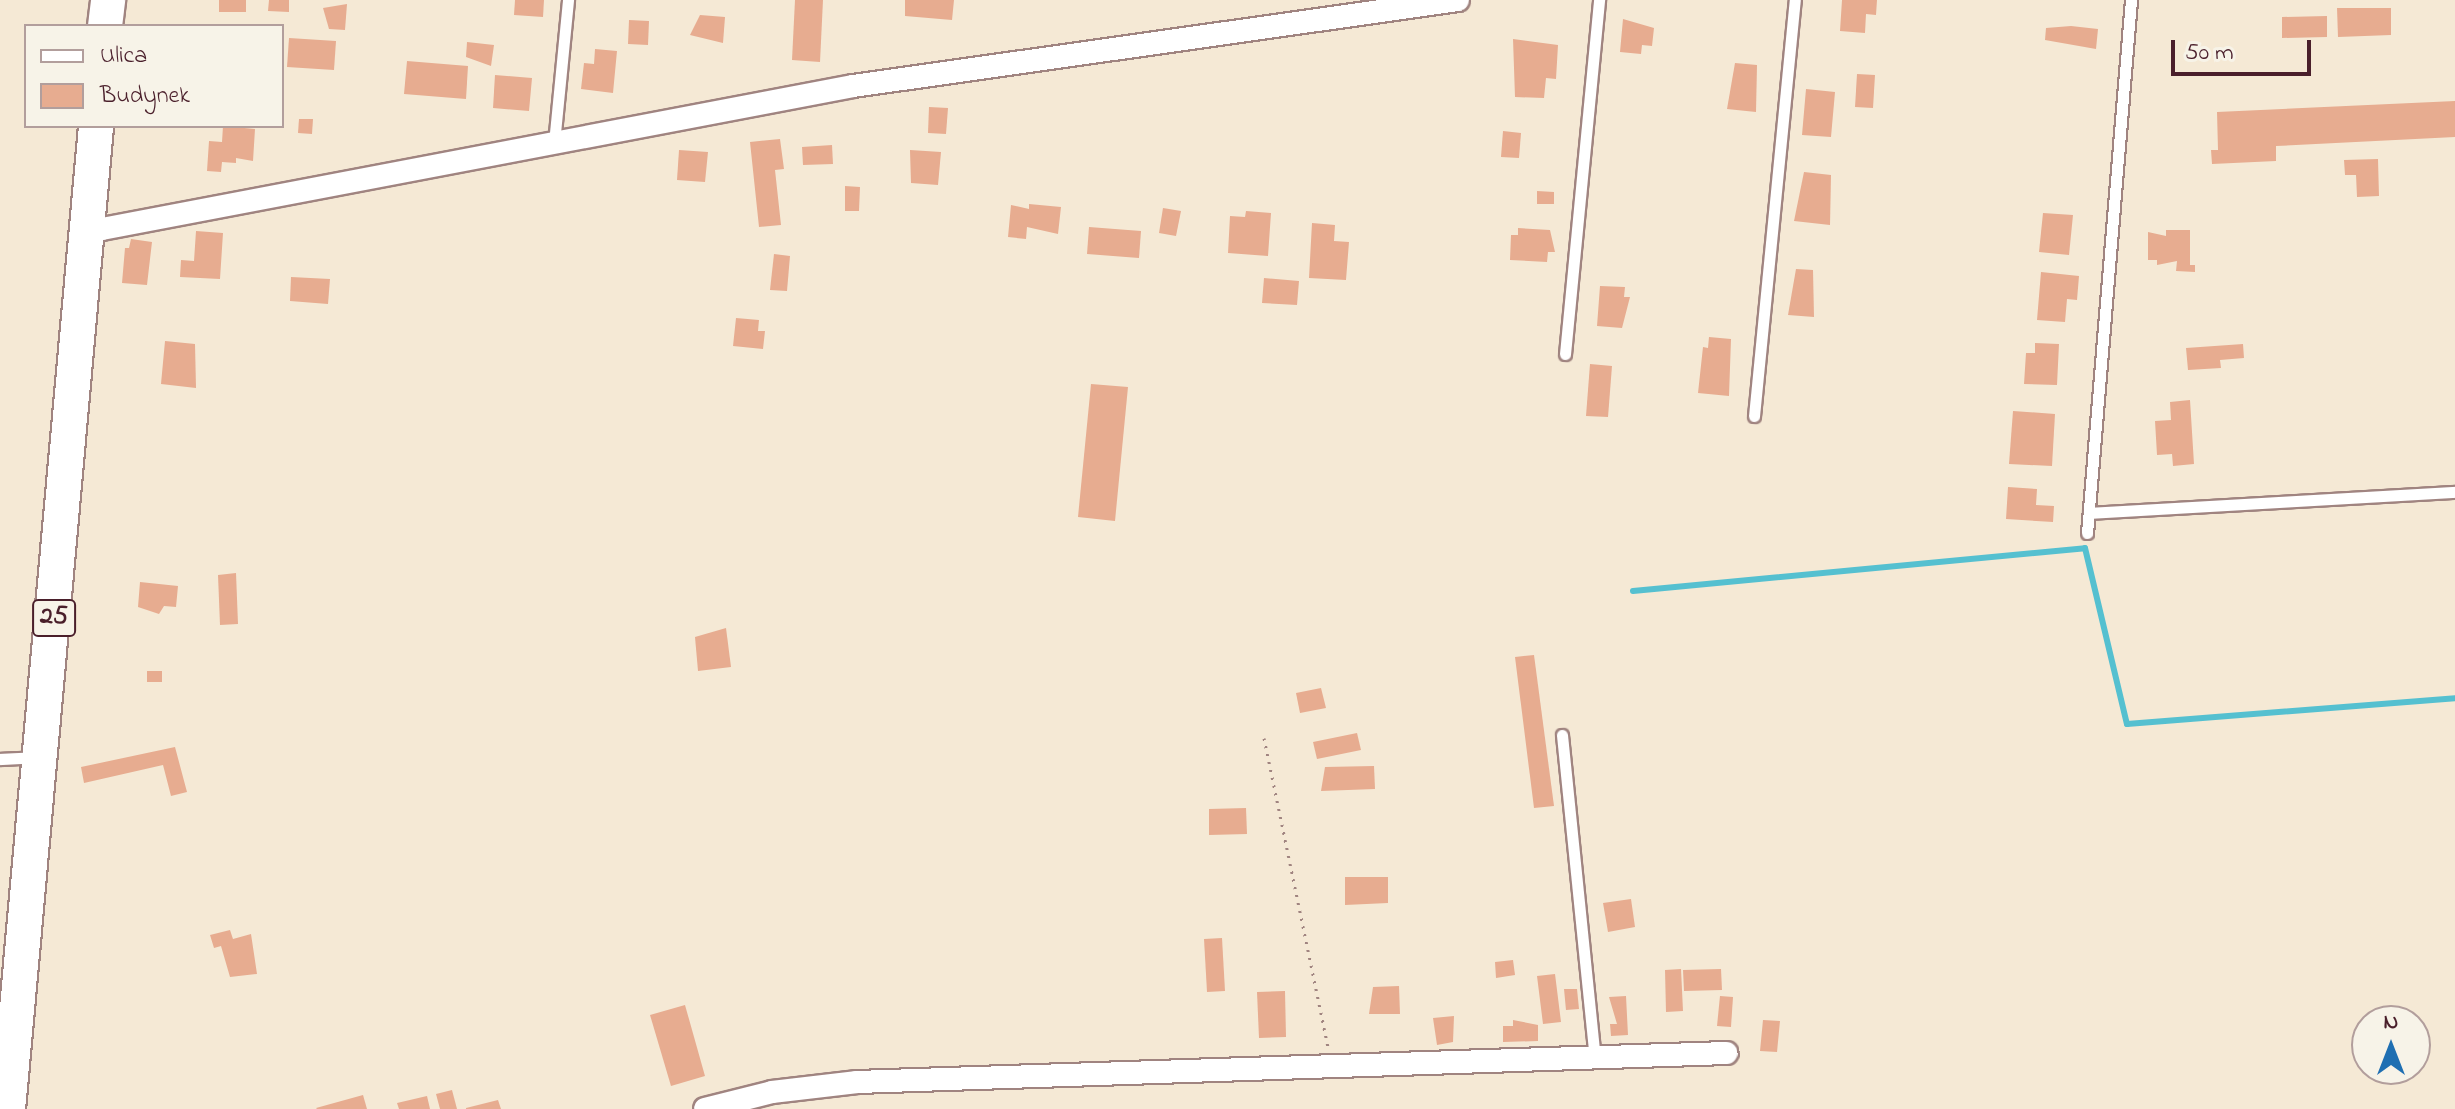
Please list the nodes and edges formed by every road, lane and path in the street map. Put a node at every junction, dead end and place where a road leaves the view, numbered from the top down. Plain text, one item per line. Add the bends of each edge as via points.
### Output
1 (108, 0) edge
2 (568, 0) edge
3 (1599, 0) edge
4 (1795, 0) edge
5 (2131, 0) edge
6 (1448, 1) edge
7 (105, 24) edge
8 (96, 128) edge
9 (554, 144) junction
10 (87, 227) junction
11 (1565, 354) dead end
12 (1754, 416) dead end
13 (2455, 492) edge
14 (2089, 513) junction
15 (2087, 533) dead end
16 (1562, 735) dead end
17 (1264, 738) dead end
18 (43, 757) junction
19 (0, 759) edge
20 (1727, 1053) dead end
21 (1595, 1058) junction
22 (1332, 1067) junction
23 (8, 1109) edge
24 (705, 1109) edge

1 - 7 main road
2 - 9 lane
3 - 11 lane
4 - 12 lane
5 - 14 lane
6 - 9 street via 868,83
8 - 10 main road, 25
9 - 10 street via 102,229
10 - 18 main road, 25
13 - 14 lane
14 - 15 lane
16 - 21 lane
17 - 22 path
18 - 19 lane
18 - 23 main road, 25
20 - 21 street
21 - 22 street
22 - 24 street via 857,1082 772,1092

